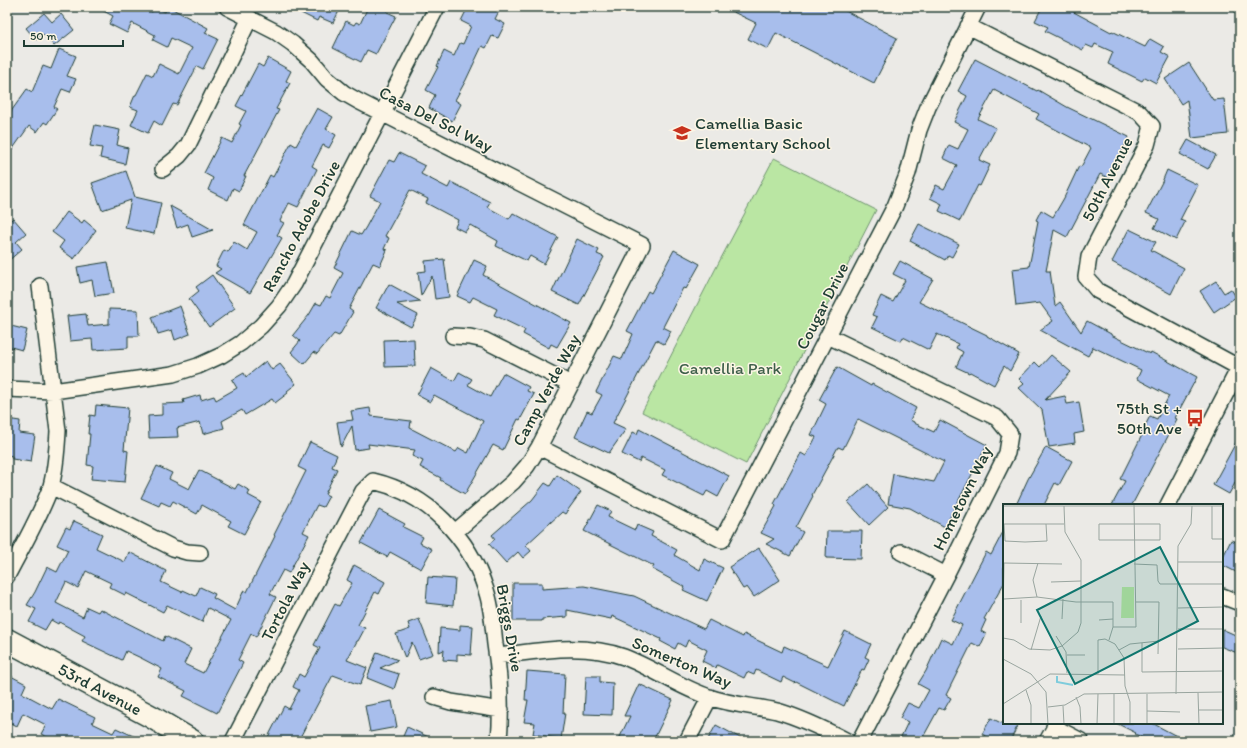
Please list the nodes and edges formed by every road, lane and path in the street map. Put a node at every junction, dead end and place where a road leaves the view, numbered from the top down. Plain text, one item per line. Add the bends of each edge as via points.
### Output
1 (227, 7) edge
2 (437, 7) edge
3 (978, 7) edge
4 (250, 18) junction
5 (968, 26) junction
6 (382, 113) junction
7 (163, 169) dead end
8 (642, 245) joint
9 (40, 286) dead end
10 (453, 336) dead end
11 (828, 336) junction
12 (1240, 367) edge
13 (571, 384) junction
14 (7, 389) edge
15 (53, 391) junction
16 (539, 447) junction
17 (373, 480) joint
18 (50, 486) junction
19 (1169, 504) edge
20 (455, 532) junction
21 (901, 552) dead end
22 (200, 553) dead end
23 (7, 576) edge
24 (946, 576) junction
25 (1223, 596) edge
26 (1240, 603) edge
27 (7, 640) edge
28 (497, 656) junction
29 (434, 697) dead end
30 (710, 697) junction
31 (501, 710) junction
32 (1056, 725) edge
33 (192, 741) edge
34 (234, 741) edge
35 (499, 741) edge
36 (687, 741) edge
37 (847, 741) edge
38 (860, 741) edge
39 (1047, 741) edge
40 (1081, 741) edge

1 - 4 street, Casa Del Sol Way
2 - 6 street, Rancho Adobe Drive
3 - 5 street, Cougar Drive
4 - 6 street, Casa Del Sol Way via 293,44 344,93
4 - 7 street via 188,145 180,156
5 - 11 street, Cougar Drive via 928,107 901,192
5 - 12 street, 50th Avenue via 1139,112 1152,126 1147,145 1089,257 1086,277 1098,291
6 - 8 street, Casa Del Sol Way
6 - 15 street, Rancho Adobe Drive via 294,284 279,306 241,343 198,366 173,374
8 - 13 street, Camp Verde Way
9 - 15 street
10 - 13 street via 484,340
11 - 16 street, Cougar Drive via 722,540
11 - 24 street, Hometown Way via 997,418 1010,434 1007,453
12 - 19 street
13 - 16 street, Camp Verde Way
14 - 15 street, Rancho Adobe Drive
15 - 18 street via 58,431 57,453
16 - 20 street, Camp Verde Way via 514,482
17 - 20 street, Briggs Drive via 389,484 413,496 432,509
17 - 34 street, Tortola Way via 362,491
18 - 22 street via 173,548
18 - 23 street via 44,504
20 - 28 street, Briggs Drive via 478,568 487,591
21 - 24 street
24 - 38 street, Hometown Way
25 - 26 street
27 - 33 street, 53rd Avenue via 152,716
28 - 30 street, Somerton Way via 560,648 603,651 641,664
28 - 31 street, Briggs Drive
29 - 31 street
30 - 36 street
30 - 37 street, Somerton Way via 798,717
31 - 35 street, Briggs Drive
32 - 39 street
32 - 40 street

